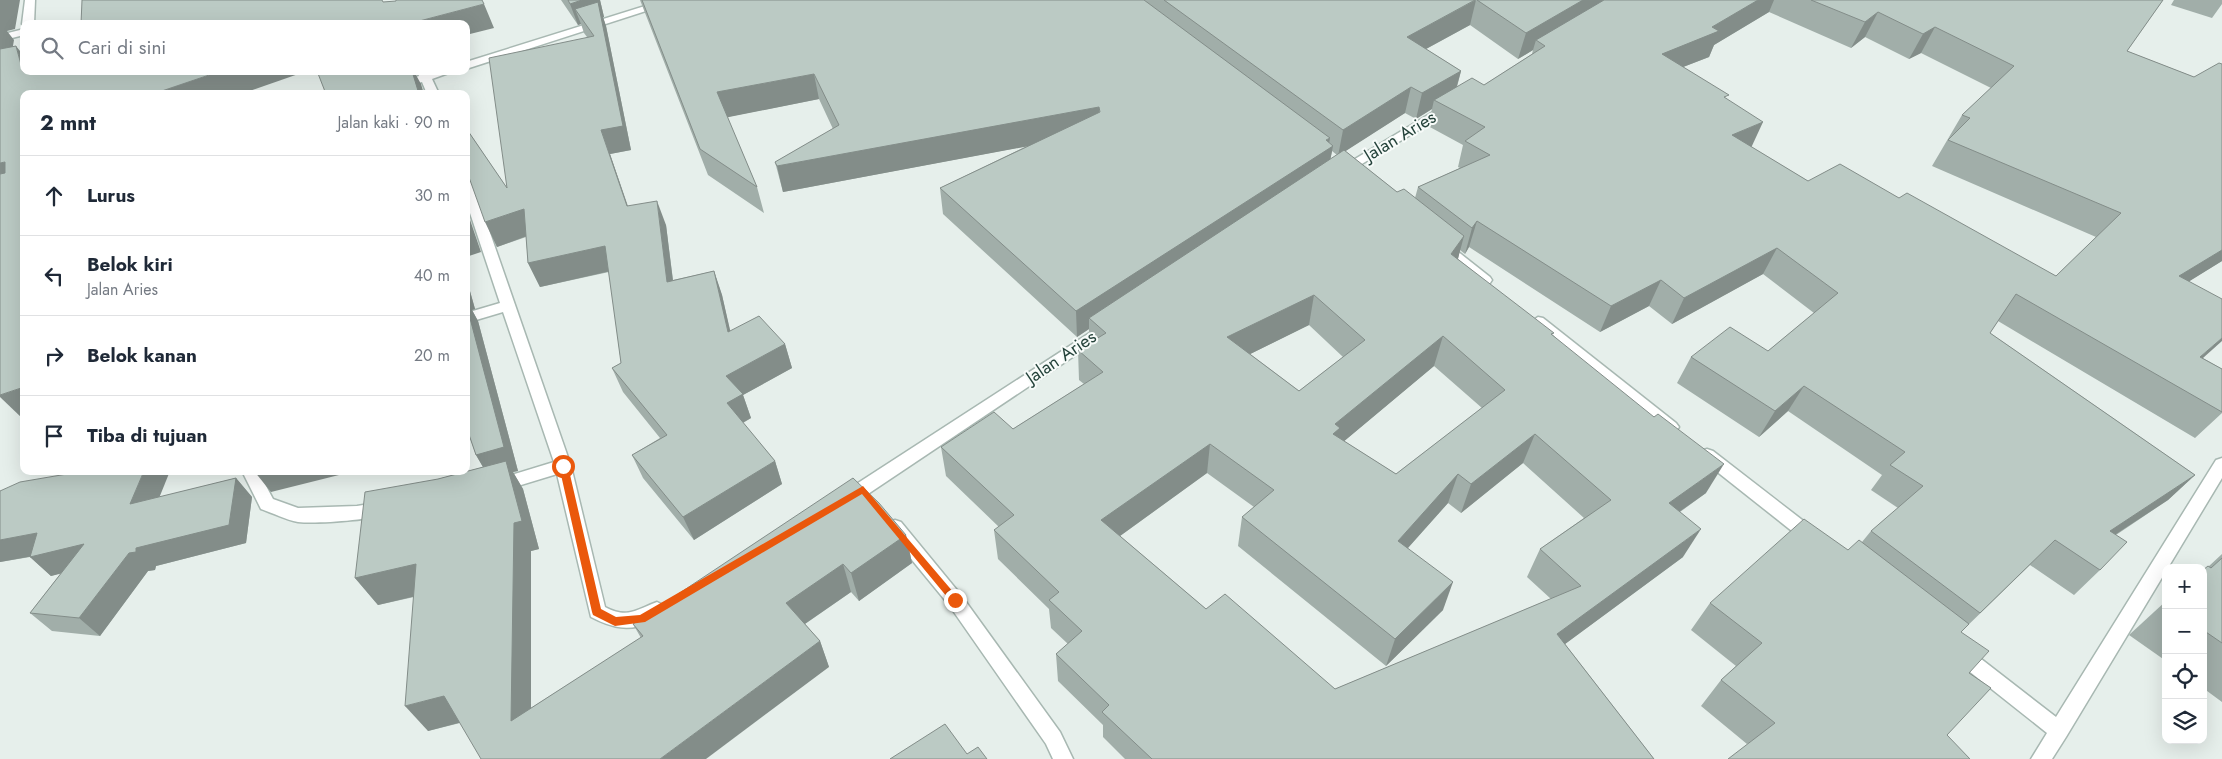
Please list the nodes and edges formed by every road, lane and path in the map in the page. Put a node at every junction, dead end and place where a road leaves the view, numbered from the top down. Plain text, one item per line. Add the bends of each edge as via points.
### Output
1 (30, 0) edge
2 (675, 0) edge
3 (28, 20) edge
4 (20, 33) edge
5 (0, 38) edge
6 (470, 65) edge
7 (425, 75) edge
8 (382, 90) edge
9 (431, 90) edge
10 (1461, 100) edge
11 (1328, 157) edge
12 (1344, 169) junction
13 (1327, 180) edge
14 (1359, 182) edge
15 (470, 193) edge
16 (1430, 237) edge
17 (1493, 286) edge
18 (509, 305) junction
19 (1524, 311) edge
20 (470, 317) edge
21 (1120, 318) edge
22 (1682, 435) edge
23 (1697, 447) edge
24 (2222, 464) edge
25 (563, 466) junction
26 (252, 475) edge
27 (863, 489) junction
28 (484, 490) edge
29 (838, 504) edge
30 (394, 508) edge
31 (1823, 546) edge
32 (667, 604) edge
33 (1949, 645) edge
34 (2059, 731) junction
35 (1063, 759) edge
36 (2041, 759) edge

1 - 3 street
2 - 6 street
4 - 5 street
7 - 8 street
7 - 9 street
10 - 12 street, Jalan Aries
11 - 12 street
12 - 13 street, Jalan Aries
12 - 14 street
15 - 18 street
16 - 17 street
18 - 20 street
18 - 25 street
19 - 22 street
21 - 27 street, Jalan Aries
23 - 31 street
24 - 34 street
25 - 28 street
25 - 32 street via 596,612 615,622 641,619
26 - 30 street via 267,504 298,515
27 - 29 street, Jalan Aries
27 - 35 street via 955,600 1053,738
33 - 34 street
34 - 36 street

